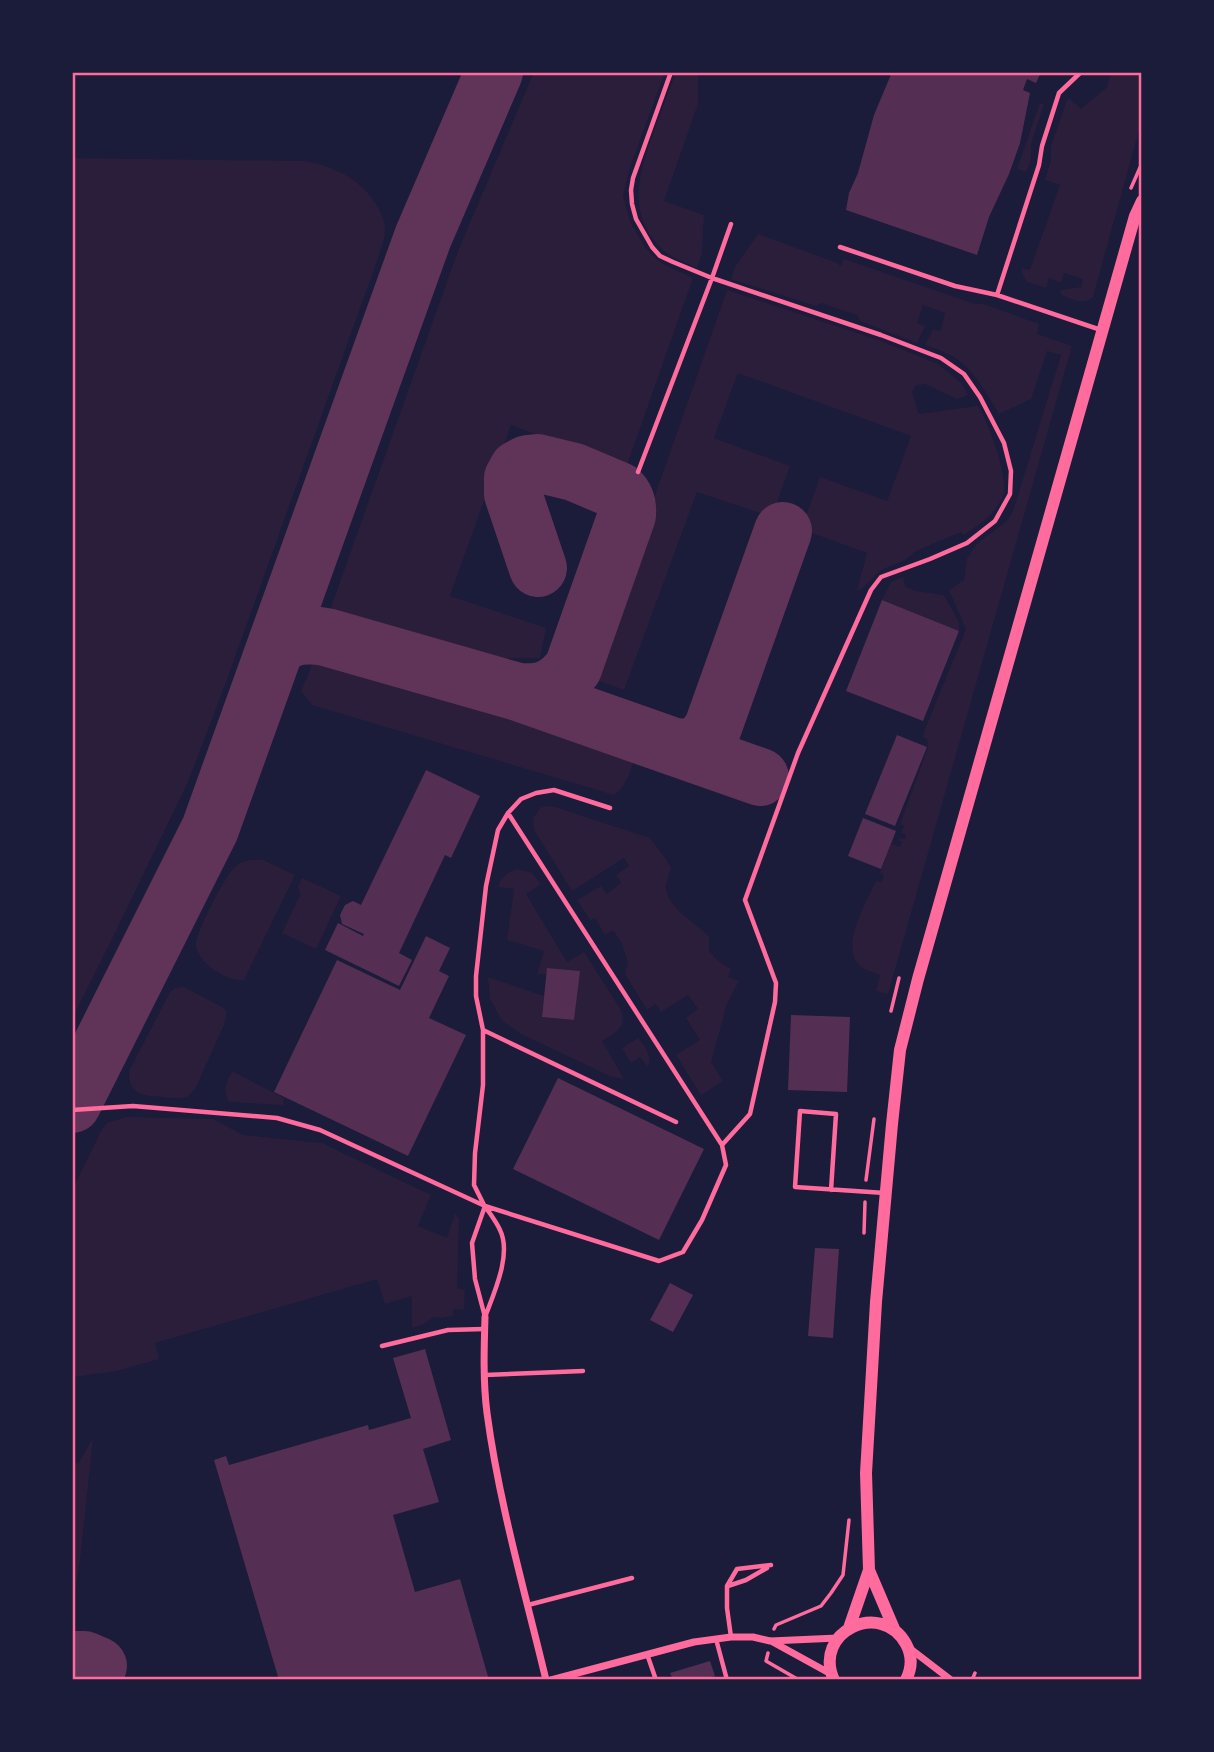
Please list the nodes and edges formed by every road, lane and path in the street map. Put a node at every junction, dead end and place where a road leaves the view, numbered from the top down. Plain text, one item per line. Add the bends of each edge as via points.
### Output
1 (671, 72) edge
2 (1081, 72) edge
3 (1142, 201) edge
4 (731, 225) dead end
5 (840, 247) dead end
6 (712, 278) junction
7 (997, 295) junction
8 (1102, 330) junction
9 (638, 472) dead end
10 (610, 808) dead end
11 (508, 813) junction
12 (483, 1030) junction
13 (72, 1110) edge
14 (676, 1122) dead end
15 (722, 1145) junction
16 (831, 1190) junction
17 (886, 1194) junction
18 (485, 1206) junction
19 (485, 1317) junction
20 (484, 1329) junction
21 (382, 1346) dead end
22 (583, 1371) dead end
23 (485, 1375) junction
24 (869, 1570) junction
25 (632, 1578) dead end
26 (727, 1586) junction
27 (528, 1605) junction
28 (849, 1629) junction
29 (895, 1631) junction
30 (731, 1637) junction
31 (716, 1638) junction
32 (838, 1638) junction
33 (770, 1641) junction
34 (907, 1647) junction
35 (647, 1653) junction
36 (975, 1673) dead end
37 (832, 1677) edge
38 (546, 1680) edge
39 (551, 1680) edge
40 (656, 1680) edge
41 (727, 1680) edge
42 (906, 1680) edge
43 (951, 1680) edge
44 (972, 1680) edge

1 - 6 lane via 633,178 632,204 643,233 660,256
2 - 7 lane via 1059,93
3 - 8 street
4 - 6 lane
5 - 7 lane via 955,286
6 - 9 lane
6 - 15 lane via 941,358 964,374 980,397 1004,443 1011,471 1010,494 995,521 967,543 881,577 871,590 797,753 745,900 776,983 775,1002 750,1114
7 - 8 lane
8 - 17 street via 918,979 901,1050
10 - 11 lane via 554,790 521,799
11 - 12 lane via 498,830 486,886 476,976
11 - 15 lane
12 - 14 lane
12 - 18 lane via 474,1185
13 - 18 lane via 133,1106 277,1118 320,1130
15 - 18 lane via 726,1165 702,1220 683,1252 659,1261
16 - 16 lane via 795,1188 800,1111 836,1114
16 - 17 lane
17 - 24 street via 866,1473
18 - 19 lane via 472,1243
18 - 19 lane via 503,1241 498,1282
19 - 20 street
20 - 21 lane via 448,1330
20 - 23 street
22 - 23 lane
23 - 27 street via 496,1474
24 - 28 street
24 - 29 street
25 - 27 lane
26 - 26 lane via 737,1569 771,1565 746,1580
26 - 30 lane
27 - 38 street
28 - 29 street via 873,1622
28 - 32 street
29 - 34 street
30 - 31 street
30 - 33 street
31 - 35 street
31 - 41 lane
32 - 33 street
32 - 37 street via 830,1655
33 - 37 street
34 - 42 street via 911,1667
34 - 43 street
35 - 39 street
35 - 40 lane
36 - 44 path

